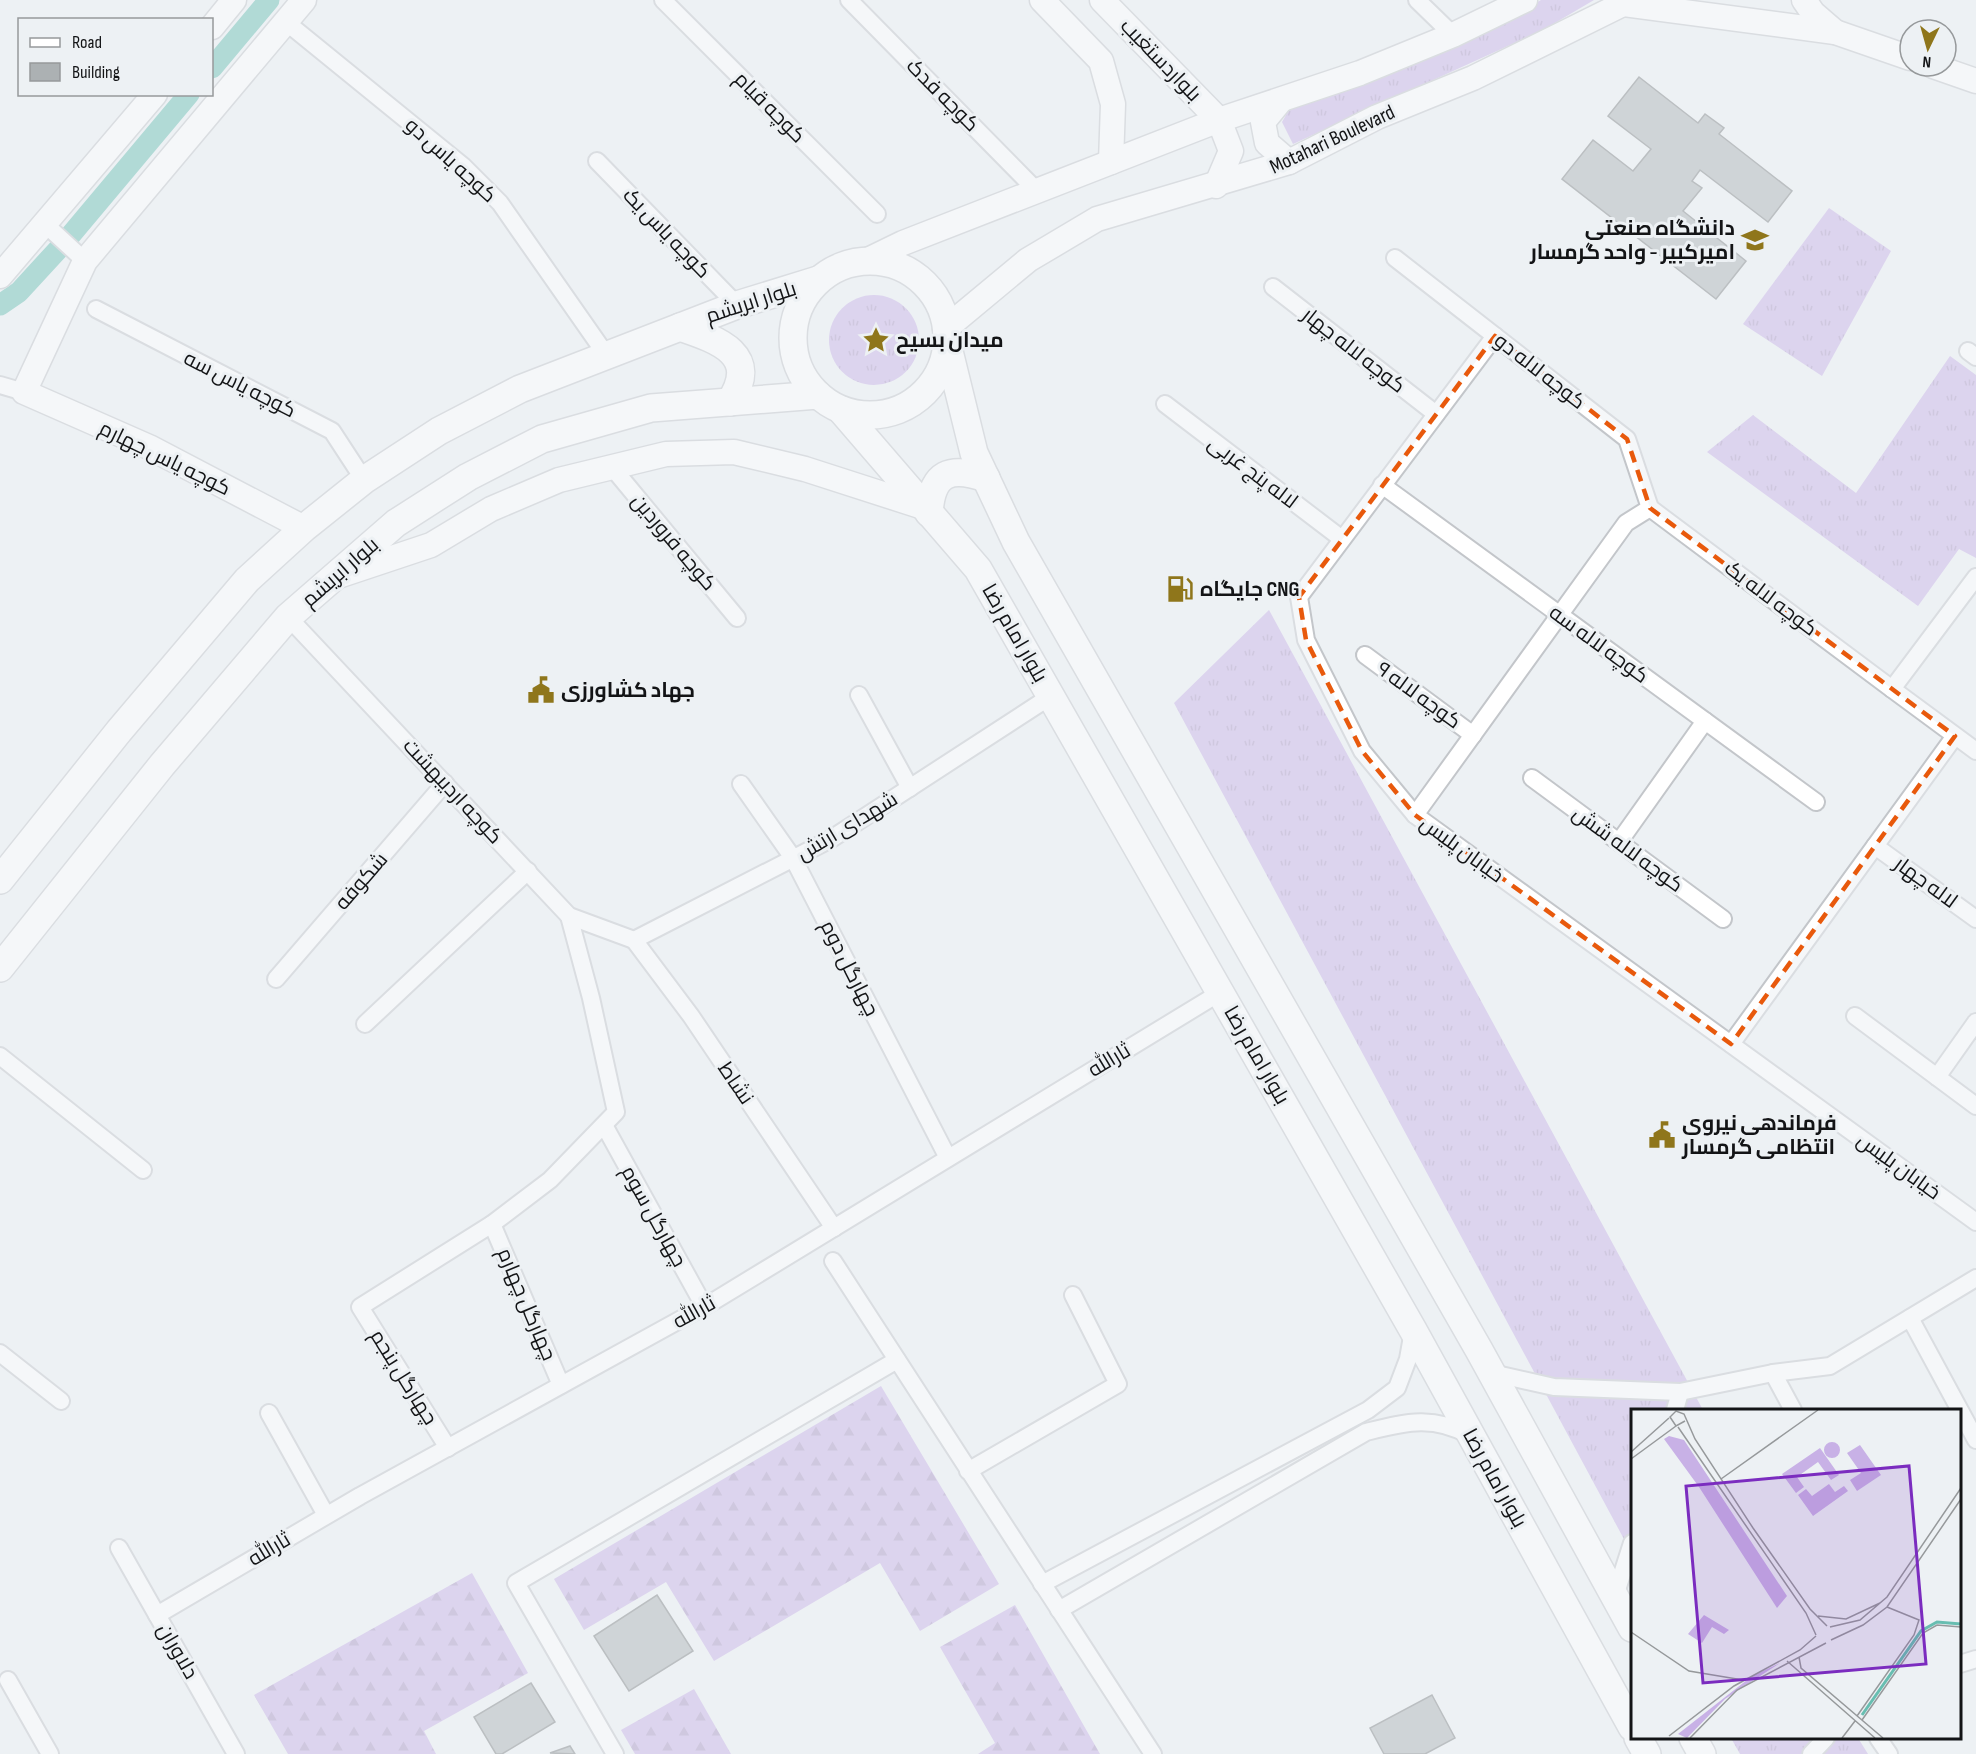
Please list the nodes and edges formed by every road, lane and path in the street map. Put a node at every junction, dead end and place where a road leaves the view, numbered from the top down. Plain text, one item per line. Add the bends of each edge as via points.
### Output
1 (234, 0) edge
2 (304, 0) edge
3 (663, 0) edge
4 (849, 0) edge
5 (1042, 0) edge
6 (1102, 0) edge
7 (1418, 0) edge
8 (1525, 0) edge
9 (1804, 0) edge
10 (1627, 2) edge
11 (286, 22) junction
12 (213, 26) edge
13 (1834, 32) junction
14 (1453, 35) junction
15 (1898, 54) edge
16 (1958, 75) edge
17 (1976, 81) edge
18 (153, 96) edge
19 (1281, 100) junction
20 (1219, 120) junction
21 (597, 161) dead end
22 (1111, 162) junction
23 (1289, 162) junction
24 (1216, 186) junction
25 (1037, 191) junction
26 (877, 214) dead end
27 (46, 225) junction
28 (1395, 258) dead end
29 (85, 261) junction
30 (866, 261) junction
31 (0, 276) edge
32 (818, 280) junction
33 (1273, 287) dead end
34 (737, 305) junction
35 (96, 309) dead end
36 (680, 327) junction
37 (946, 336) junction
38 (1495, 336) junction
39 (607, 356) junction
40 (0, 385) edge
41 (24, 392) junction
42 (818, 395) junction
43 (730, 402) junction
44 (1165, 404) dead end
45 (841, 410) junction
46 (1436, 414) junction
47 (611, 466) junction
48 (986, 478) junction
49 (364, 480) junction
50 (1382, 485) junction
51 (1650, 508) junction
52 (926, 510) junction
53 (304, 528) junction
54 (1342, 539) junction
55 (335, 577) junction
56 (1976, 577) edge
57 (1560, 615) junction
58 (288, 617) junction
59 (737, 618) dead end
60 (1365, 655) dead end
61 (1892, 689) junction
62 (859, 695) dead end
63 (1051, 696) junction
64 (1705, 721) junction
65 (1473, 735) junction
66 (1955, 736) junction
67 (1975, 748) edge
68 (1532, 778) dead end
69 (445, 783) junction
70 (741, 784) dead end
71 (910, 788) junction
72 (1816, 802) dead end
73 (1415, 815) junction
74 (1619, 842) junction
75 (1875, 846) junction
76 (793, 858) junction
77 (528, 870) junction
78 (0, 880) edge
79 (569, 916) junction
80 (1723, 919) dead end
81 (1976, 919) edge
82 (634, 940) junction
83 (0, 968) edge
84 (276, 979) dead end
85 (1221, 993) junction
86 (1855, 1017) dead end
87 (1976, 1022) edge
88 (365, 1024) dead end
89 (1731, 1044) junction
90 (0, 1056) edge
91 (1937, 1077) junction
92 (1976, 1106) edge
93 (604, 1125) junction
94 (948, 1158) junction
95 (143, 1170) dead end
96 (1976, 1222) edge
97 (492, 1224) junction
98 (834, 1228) junction
99 (833, 1261) dead end
100 (1976, 1278) edge
101 (1073, 1295) dead end
102 (704, 1306) junction
103 (1910, 1318) junction
104 (1413, 1330) junction
105 (0, 1353) edge
106 (897, 1360) junction
107 (1492, 1373) junction
108 (1773, 1373) junction
109 (561, 1385) junction
110 (1680, 1392) junction
111 (61, 1401) dead end
112 (1675, 1409) edge
113 (1792, 1409) edge
114 (1959, 1409) edge
115 (1961, 1412) edge
116 (269, 1413) dead end
117 (1472, 1437) junction
118 (1976, 1440) edge
119 (1310, 1443) junction
120 (448, 1448) junction
121 (1319, 1460) junction
122 (968, 1471) junction
123 (326, 1515) junction
124 (1631, 1546) edge
125 (119, 1548) dead end
126 (1042, 1584) junction
127 (1615, 1596) junction
128 (1059, 1610) junction
129 (157, 1615) junction
130 (1631, 1626) edge
131 (1976, 1659) edge
132 (1961, 1663) edge
133 (8, 1680) dead end
134 (1631, 1725) edge
135 (1639, 1739) edge
136 (1694, 1739) edge
137 (1824, 1739) edge
138 (1879, 1739) edge
139 (50, 1754) edge
140 (236, 1754) edge
141 (615, 1754) edge
142 (1153, 1754) edge
143 (1647, 1754) edge
144 (1702, 1754) edge
145 (1811, 1754) edge
146 (1889, 1754) edge

1 - 12 main road
2 - 11 main road
3 - 26 street, کوچه قیام
4 - 25 street, کوچه فدک
5 - 22 main road via 1101,61 1113,104
6 - 20 main road, بلواردستغیب
7 - 14 street
8 - 14 main road
9 - 13 main road via 1812,13
10 - 13 main road
10 - 23 main road, Motahari Boulevard via 1473,78 1377,117
11 - 29 main road
11 - 39 street, کوچه یاس دو via 463,166 500,202
13 - 15 main road
14 - 19 main road
16 - 17 main road
18 - 27 main road
19 - 20 main road
19 - 23 main road via 1263,122 1267,143
20 - 22 main road
20 - 24 main road via 1230,151
21 - 34 street, کوچه یاس یک
22 - 25 main road
23 - 24 main road, Motahari Boulevard
24 - 37 main road, Motahari Boulevard via 1097,219 1028,260
25 - 30 main road
27 - 29 street
27 - 31 main road
28 - 38 street, کوچه لاله دو
29 - 41 main road
30 - 32 main road via 840,267
30 - 37 main road via 891,264 915,276 933,294 944,317
32 - 34 main road, بلوار ابریشم
32 - 42 main road via 802,300 794,325 793,351 802,375
33 - 46 street, کوچه لاله چهار
34 - 36 main road, بلوار ابریشم
35 - 49 street, کوچه یاس سه via 332,431
36 - 39 main road, بلوار ابریشم
36 - 43 main road via 719,340 732,350 741,369 740,386
37 - 45 main road via 938,374 911,403 881,414
37 - 48 main road via 974,453
38 - 46 street, خیابان پلیس
38 - 51 street, کوچه لاله دو via 1627,439
39 - 49 main road, بلوار ابریشم via 520,389 439,431
40 - 41 street
41 - 53 main road, کوچه یاس چهارم via 149,447
42 - 43 main road, بلوار ابریشم
42 - 45 main road
43 - 55 main road, بلوار ابریشم via 651,408 542,439 468,477 396,523
44 - 54 street, لاله پنج غربی
45 - 52 main road, بلوار امام رضا
46 - 50 street, خیابان پلیس
47 - 52 main road via 666,454 734,452 805,469
47 - 55 main road via 559,480 491,509 431,545
47 - 59 street, کوچه فروردین
48 - 52 main road via 957,471 944,474
48 - 107 main road via 1021,550
49 - 53 main road, بلوار ابریشم
50 - 54 street, خیابان پلیس
50 - 57 street, کوچه لاله سه
51 - 57 street via 1626,523
51 - 61 street, کوچه لاله یک
52 - 63 main road, بلوار امام رضا via 978,569
53 - 78 main road, بلوار ابریشم via 247,580
54 - 73 street, خیابان پلیس via 1299,597 1306,640 1362,751
55 - 58 main road, بلوار ابریشم
56 - 61 street
57 - 64 street, کوچه لاله سه
57 - 65 street
58 - 69 street, کوچه اردیبهشت
58 - 83 main road, بلوار ابریشم via 162,765
60 - 65 street, کوچه لاله ۹
61 - 66 street, کوچه لاله یک
62 - 71 street
63 - 71 street, شهدای ارتش
63 - 85 main road, بلوار امام رضا
64 - 72 street, کوچه لاله سه
64 - 74 street
65 - 73 street
66 - 67 street, کوچه لاله یک
66 - 75 street
68 - 74 street, کوچه لاله شش
69 - 77 street, کوچه اردیبهشت
69 - 84 street, شکوفه
70 - 76 street, چهارگل دوم
71 - 76 street, شهدای ارتش via 831,839
73 - 89 street, خیابان پلیس
74 - 80 street, کوچه لاله شش
75 - 81 street, لاله چهار
75 - 89 street
76 - 82 street, شهدای ارتش
76 - 94 street, چهارگل دوم
77 - 79 street, کوچه اردیبهشت
77 - 88 street
79 - 82 street, کوچه اردیبهشت
79 - 93 street via 616,1112
82 - 98 street, نشاط via 691,1016
85 - 94 street, ثارالله
85 - 104 main road, بلوار امام رضا
86 - 91 street
87 - 91 street
89 - 96 street, خیابان پلیس
90 - 95 street
91 - 92 street
93 - 97 street via 550,1180
93 - 102 street, چهارگل سوم
94 - 98 street, ثارالله
97 - 109 street, چهارگل چهارم
97 - 120 street, چهارگل پنجم via 360,1307
98 - 102 street, ثارالله
99 - 106 street
100 - 103 street
101 - 122 street via 1118,1384
102 - 109 street, ثارالله
103 - 108 street via 1830,1366
103 - 114 street
104 - 117 main road, بلوار امام رضا
104 - 119 street via 1397,1388
105 - 111 street
106 - 122 street
106 - 141 street via 516,1583
107 - 110 street via 1554,1387
107 - 127 main road
108 - 110 street
108 - 113 street
109 - 120 street, ثارالله
110 - 112 street
115 - 118 street
116 - 123 street
117 - 121 street via 1441,1423 1403,1423 1366,1432
117 - 134 main road, بلوار امام رضا
119 - 121 street
119 - 126 street
120 - 123 street, ثارالله
121 - 128 street
122 - 126 street
123 - 129 street, ثارالله
124 - 127 street
125 - 129 street, دلاوران
126 - 128 street
127 - 130 main road
128 - 142 street
129 - 140 street, دلاوران
131 - 132 street
133 - 139 street
135 - 143 main road
136 - 144 main road
137 - 145 street
138 - 146 street

